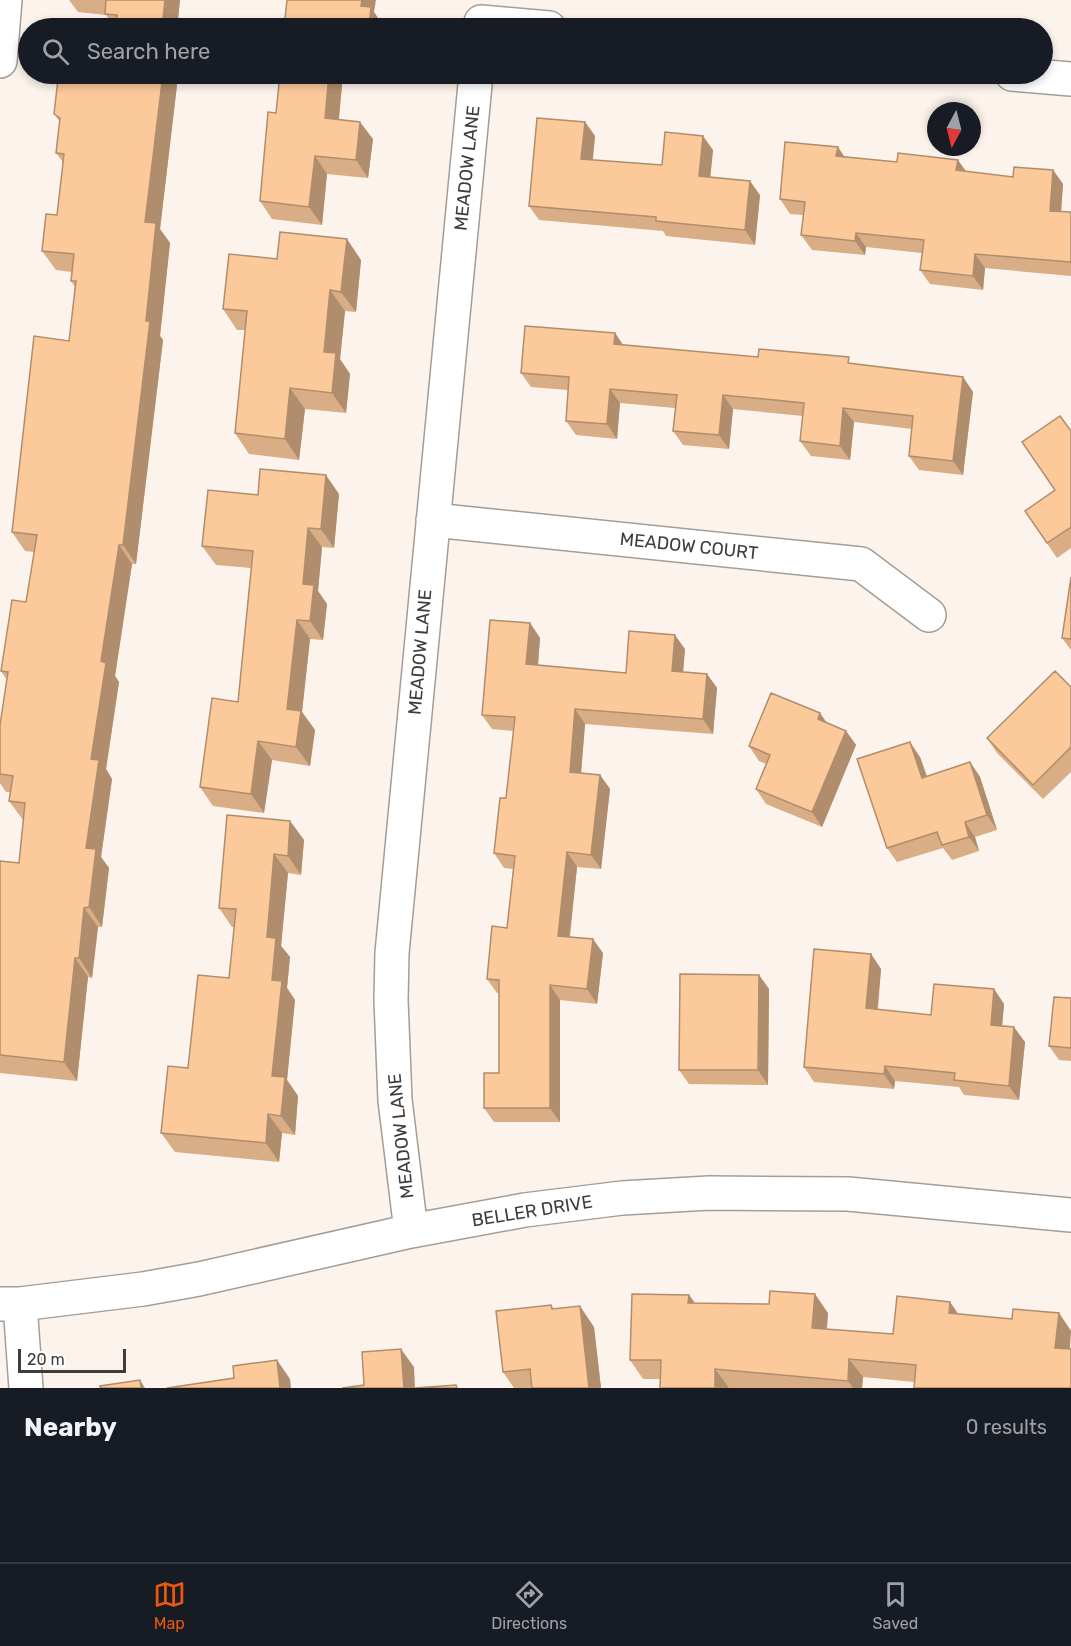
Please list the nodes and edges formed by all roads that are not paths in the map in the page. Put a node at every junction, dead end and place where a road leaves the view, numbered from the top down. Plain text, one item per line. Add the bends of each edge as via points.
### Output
1 (5, 0) edge
2 (0, 61) edge
3 (1053, 77) edge
4 (1071, 79) edge
5 (475, 84) edge
6 (433, 520) junction
7 (929, 615) dead end
8 (1071, 1215) edge
9 (411, 1231) junction
10 (10, 1304) edge
11 (26, 1388) edge

1 - 2 street
3 - 4 street
5 - 6 street, MEADOW LANE
6 - 7 street, MEADOW COURT via 861,564
6 - 9 street, MEADOW LANE via 392,952 395,1100
8 - 9 street, BELLER DRIVE via 848,1194 709,1193 622,1198 525,1210
9 - 10 street, BELLER DRIVE via 199,1279
10 - 11 street

